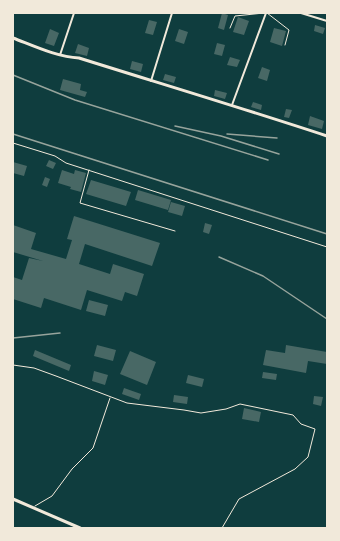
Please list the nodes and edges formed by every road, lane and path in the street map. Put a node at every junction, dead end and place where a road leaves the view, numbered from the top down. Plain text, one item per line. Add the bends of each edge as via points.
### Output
1 (74, 13) edge
2 (172, 13) edge
3 (265, 13) edge
4 (301, 13) edge
5 (327, 21) edge
6 (230, 28) dead end
7 (13, 38) edge
8 (285, 45) dead end
9 (60, 55) junction
10 (151, 81) junction
11 (232, 105) junction
12 (327, 136) edge
13 (13, 143) edge
14 (89, 170) junction
15 (175, 232) dead end
16 (327, 247) edge
17 (13, 365) edge
18 (110, 397) junction
19 (13, 499) edge
20 (32, 508) junction
21 (80, 528) edge
22 (222, 528) edge

1 - 9 street
2 - 10 street
3 - 6 lane via 235,16
3 - 8 lane via 289,30
3 - 11 street
4 - 5 street
7 - 9 street
9 - 10 street via 79,58
10 - 11 street
11 - 12 street
13 - 14 lane
14 - 15 lane via 80,203
14 - 16 lane
17 - 18 lane via 34,368
18 - 20 lane via 93,448 72,469 52,496
18 - 22 lane via 127,403 201,413 240,404 293,415 301,424 315,429 308,457 295,468 239,499
19 - 20 street
20 - 21 street

